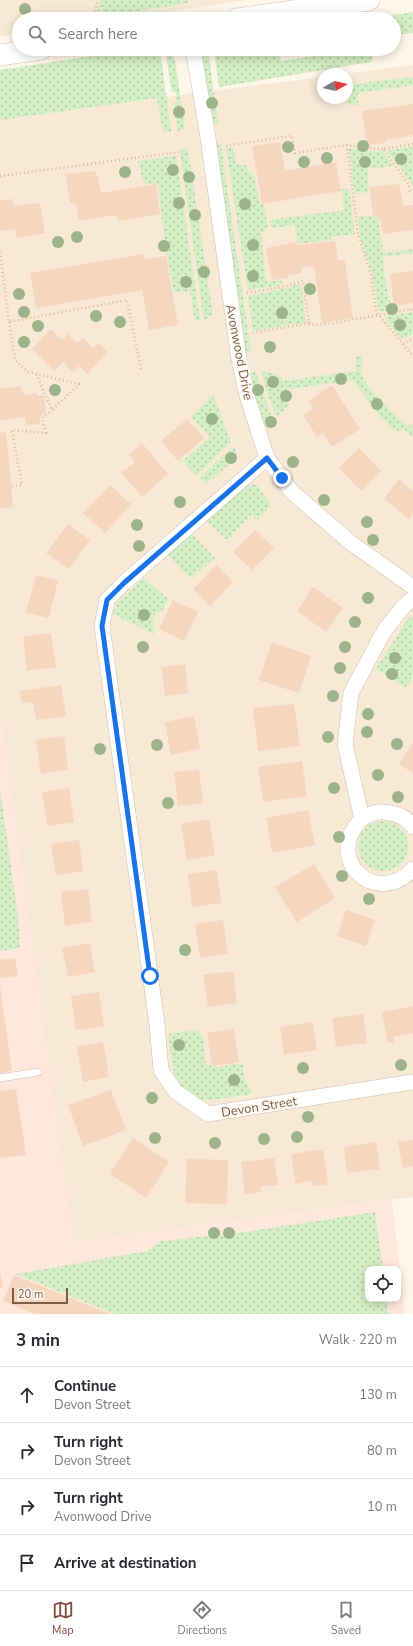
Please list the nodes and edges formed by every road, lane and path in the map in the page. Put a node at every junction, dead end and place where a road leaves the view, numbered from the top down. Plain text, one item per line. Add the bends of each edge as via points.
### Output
1 (98, 0) edge
2 (368, 0) edge
3 (95, 12) edge
4 (285, 12) edge
5 (12, 53) edge
6 (0, 55) edge
7 (194, 56) edge
8 (413, 144) edge
9 (347, 145) junction
10 (224, 147) dead end
11 (383, 149) junction
12 (179, 152) dead end
13 (0, 176) edge
14 (413, 190) edge
15 (0, 252) edge
16 (245, 293) dead end
17 (413, 309) edge
18 (380, 315) junction
19 (9, 322) junction
20 (309, 323) junction
21 (251, 333) dead end
22 (413, 338) edge
23 (403, 344) junction
24 (413, 356) edge
25 (142, 369) dead end
26 (36, 374) junction
27 (52, 410) junction
28 (267, 458) junction
29 (12, 486) dead end
30 (413, 587) edge
31 (413, 598) edge
32 (362, 819) junction
33 (413, 827) edge
34 (413, 869) edge
35 (38, 1072) dead end
36 (0, 1078) edge
37 (413, 1082) edge

1 - 3 path
2 - 4 street
5 - 6 street
7 - 28 street, Avonwood Drive via 239,360 248,399
8 - 11 path
9 - 10 path via 295,153 292,136 289,136
9 - 11 path
9 - 18 path via 358,234 371,274 376,312
11 - 14 path via 409,185 410,191
12 - 13 path
15 - 19 path
16 - 20 path via 303,281
17 - 18 path
18 - 20 path via 333,323
18 - 23 path
19 - 25 path via 126,300
19 - 26 path via 14,360 28,372
20 - 21 path
22 - 23 path
23 - 24 path
26 - 27 path
26 - 27 path via 79,384
27 - 29 path via 42,418 46,433 12,430 22,485
28 - 30 street, Avonwood Drive via 292,492 351,542
28 - 37 street, Devon Street via 107,600 102,626 162,1070 176,1090 208,1114
31 - 32 street via 384,631 351,693 345,744
32 - 33 street via 370,814 394,813 402,816
32 - 34 street via 353,828 348,849 350,861 357,872 377,884 395,882
35 - 36 lane

